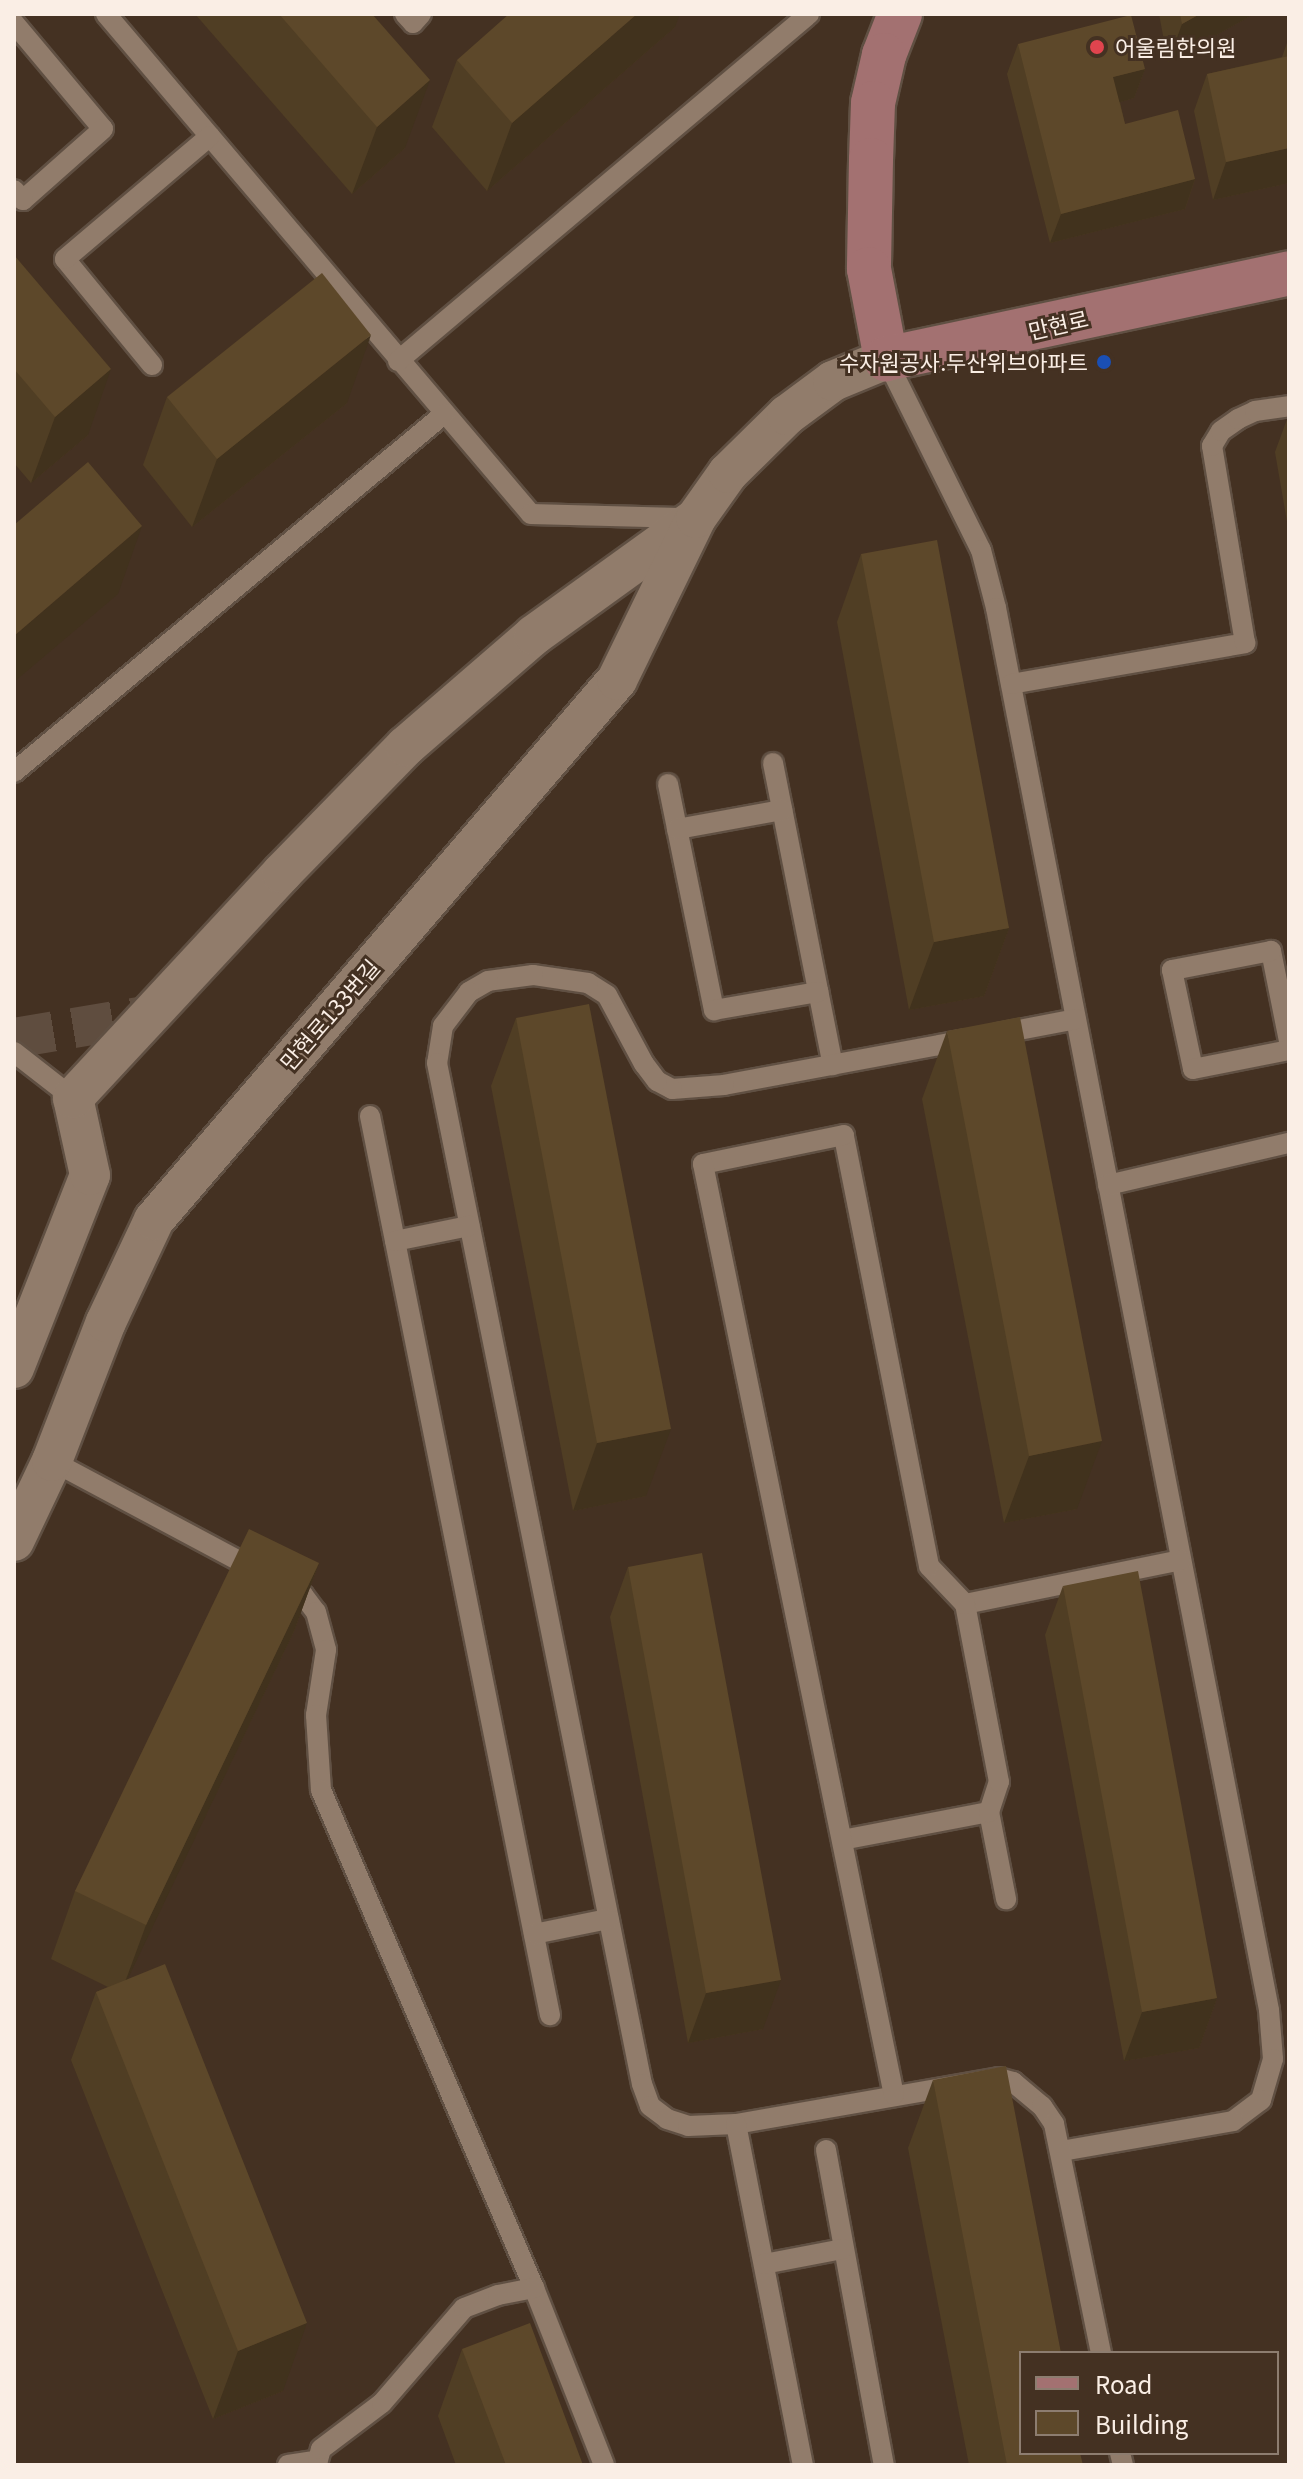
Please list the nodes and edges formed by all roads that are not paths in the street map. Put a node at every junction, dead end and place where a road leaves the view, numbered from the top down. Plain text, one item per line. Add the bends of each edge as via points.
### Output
1 (106, 14) edge
2 (405, 14) edge
3 (421, 14) edge
4 (809, 14) edge
5 (900, 14) edge
6 (14, 23) edge
7 (210, 136) junction
8 (14, 190) edge
9 (1289, 273) edge
10 (886, 359) junction
11 (398, 361) junction
12 (152, 365) dead end
13 (1289, 406) edge
14 (444, 414) junction
15 (696, 518) junction
16 (1011, 684) junction
17 (773, 763) dead end
18 (14, 772) edge
19 (668, 784) dead end
20 (782, 810) junction
21 (677, 829) junction
22 (818, 992) junction
23 (1076, 1019) junction
24 (1289, 1041) edge
25 (1289, 1050) edge
26 (14, 1052) edge
27 (833, 1065) junction
28 (73, 1098) junction
29 (370, 1116) dead end
30 (1289, 1143) edge
31 (1108, 1185) junction
32 (469, 1226) junction
33 (395, 1241) junction
34 (14, 1368) edge
35 (52, 1461) junction
36 (14, 1541) edge
37 (1181, 1560) junction
38 (965, 1604) junction
39 (989, 1812) junction
40 (842, 1840) junction
41 (1006, 1899) dead end
42 (608, 1919) junction
43 (534, 1934) junction
44 (550, 2015) dead end
45 (894, 2095) junction
46 (736, 2124) junction
47 (826, 2150) dead end
48 (1061, 2151) junction
49 (843, 2249) junction
50 (764, 2264) junction
51 (534, 2288) junction
52 (1101, 2351) edge
53 (318, 2463) edge
54 (288, 2465) edge
55 (604, 2465) edge
56 (803, 2465) edge
57 (884, 2465) edge

1 - 7 lane
2 - 3 lane via 413,23
4 - 11 lane
5 - 10 street via 873,103 869,269
6 - 8 lane via 103,129 23,200
7 - 11 lane
7 - 12 lane via 65,259
9 - 10 street, 만현로
10 - 15 street, 만현로 via 833,381 787,415 728,473
10 - 16 lane via 981,550
11 - 14 lane
13 - 16 lane via 1238,419 1212,446 1245,643
14 - 15 lane via 531,514
14 - 18 lane
15 - 28 street via 534,635 406,746
15 - 35 street, 만현로133번길 via 617,680 154,1220 106,1322
16 - 23 lane
17 - 20 lane
19 - 21 lane
20 - 21 lane
20 - 22 lane
21 - 22 lane via 714,1010
22 - 27 lane
23 - 27 lane
23 - 31 lane
24 - 25 lane via 1271,951 1172,970 1193,1069
26 - 28 lane
27 - 32 lane via 672,1089 657,1081 644,1064 607,995 588,983 533,975 488,981 455,1007 438,1044 437,1063
28 - 34 street via 90,1175
29 - 33 lane
30 - 31 lane
31 - 37 lane
32 - 33 lane
32 - 42 lane
33 - 43 lane
35 - 36 street, 만현로133번길
35 - 51 lane via 303,1595 316,1612 326,1650 316,1715 321,1790
37 - 38 lane
37 - 48 lane via 1269,2010 1273,2059 1261,2100 1233,2121
38 - 39 lane via 999,1782
38 - 40 lane via 929,1566 844,1135 703,1164
39 - 40 lane
39 - 41 lane
40 - 45 lane
42 - 43 lane
42 - 46 lane via 650,2106 688,2126
43 - 44 lane
45 - 46 lane
45 - 48 lane via 999,2078 1013,2082 1042,2106 1054,2124
46 - 50 lane
47 - 49 lane
48 - 52 lane
49 - 50 lane
49 - 57 lane
50 - 56 lane
51 - 53 lane via 464,2308 382,2403 321,2449
51 - 55 lane
53 - 54 lane

